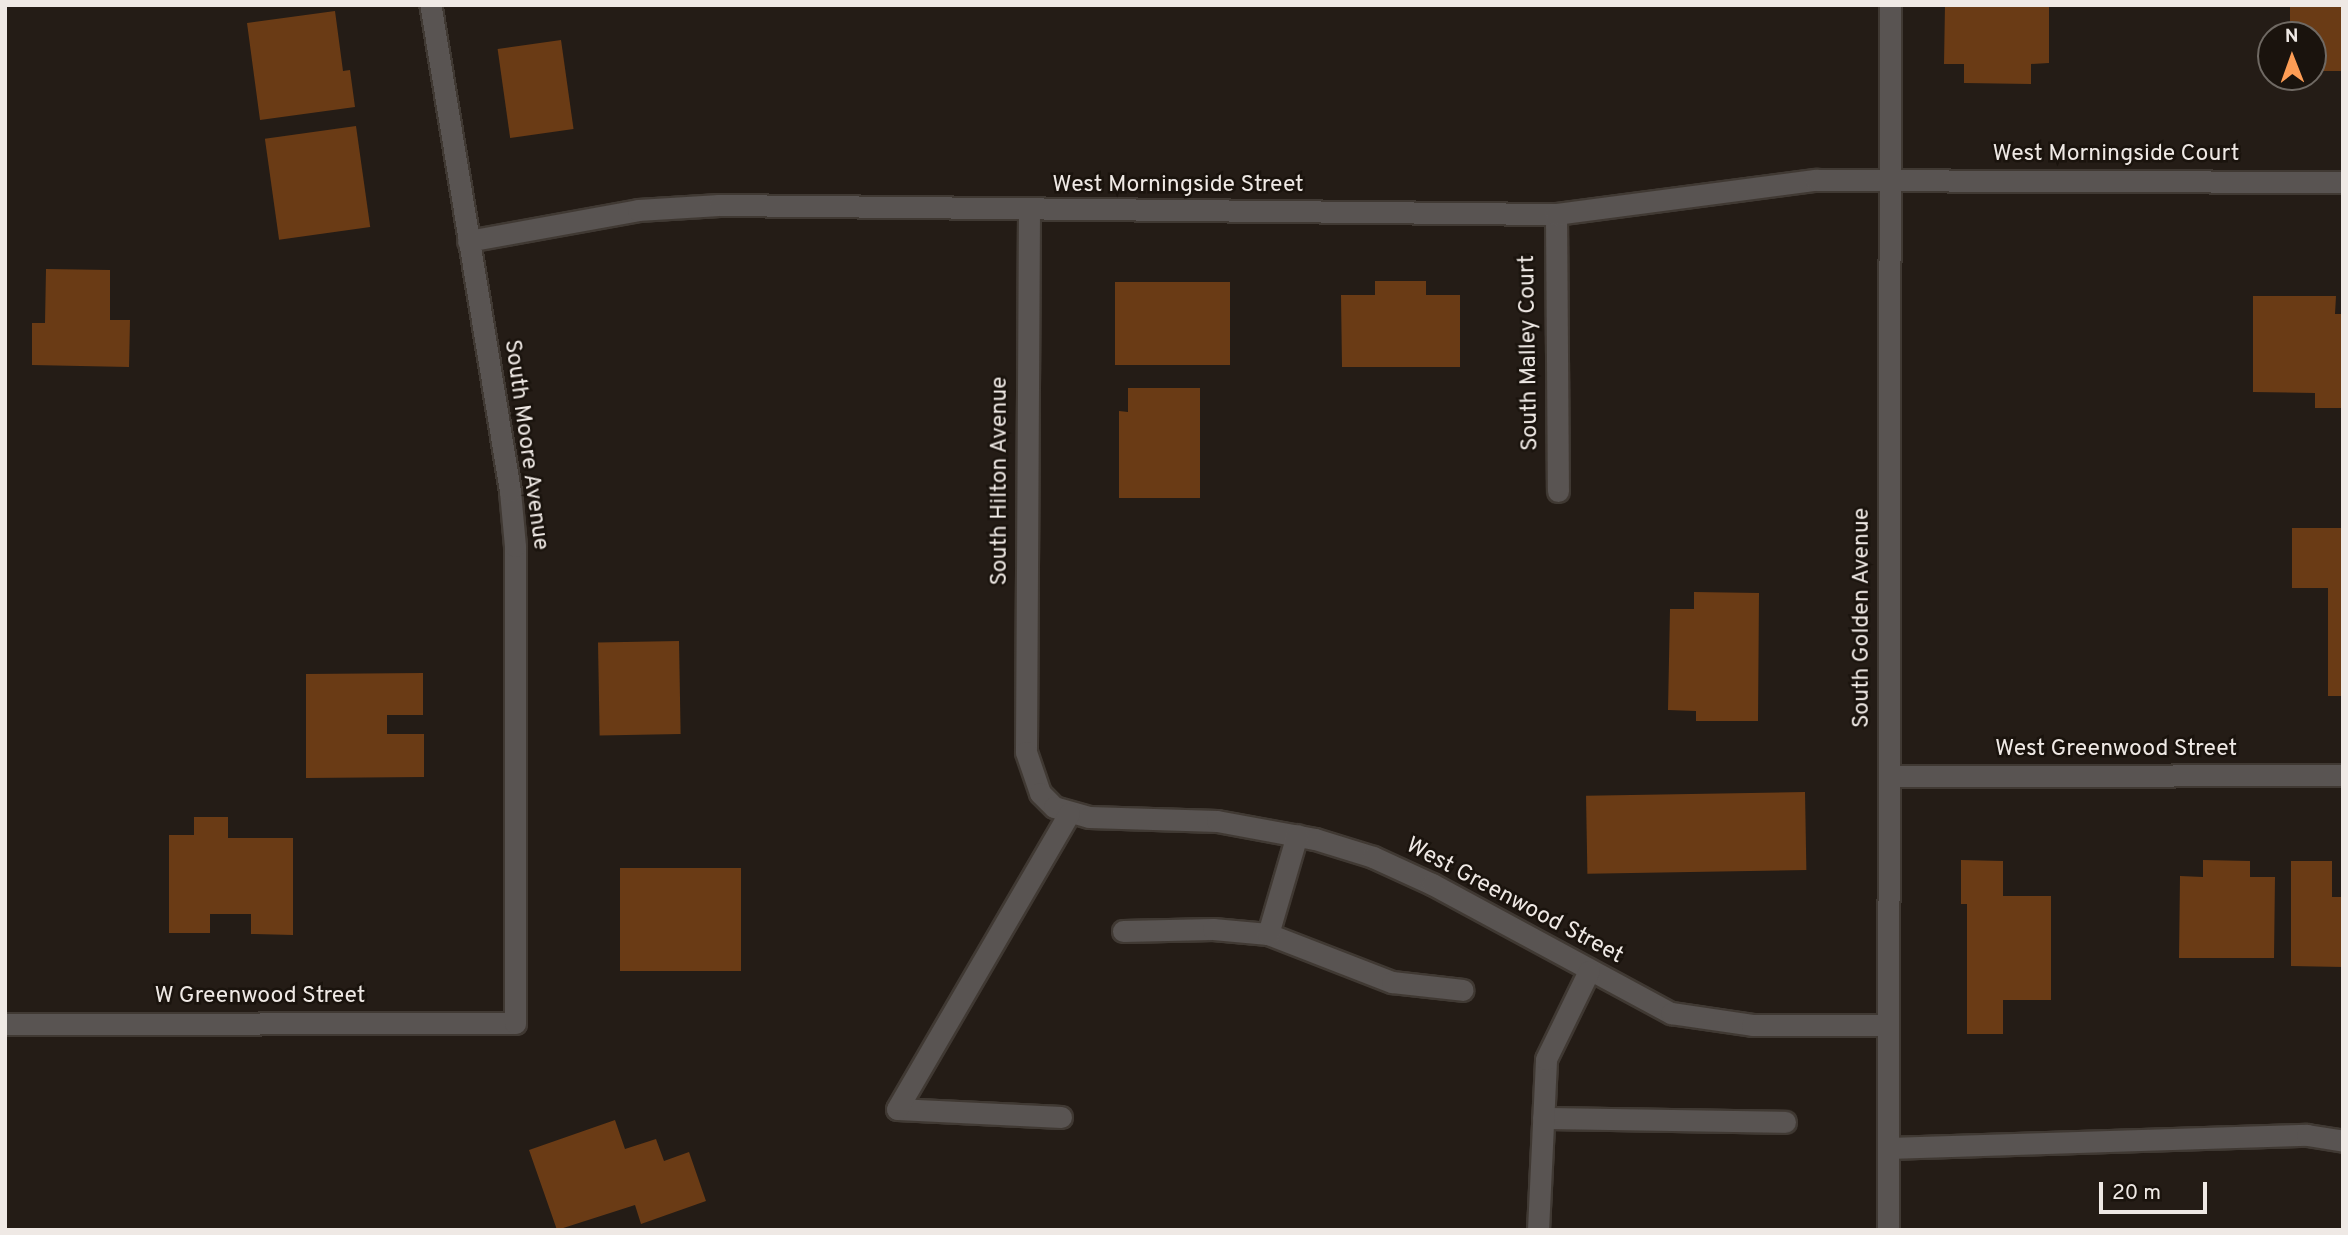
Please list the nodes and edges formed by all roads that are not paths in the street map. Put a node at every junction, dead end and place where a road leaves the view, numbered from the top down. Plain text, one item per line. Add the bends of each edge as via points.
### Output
1 (430, 5) edge
2 (1890, 5) edge
3 (1889, 180) junction
4 (2343, 182) edge
5 (1029, 211) junction
6 (1556, 214) junction
7 (468, 241) junction
8 (1558, 491) dead end
9 (2343, 775) edge
10 (1889, 776) junction
11 (1069, 814) junction
12 (1297, 835) junction
13 (1123, 931) dead end
14 (1268, 934) junction
15 (1589, 971) junction
16 (1463, 990) dead end
17 (515, 1023) joint
18 (5, 1024) edge
19 (1888, 1025) junction
20 (1061, 1117) dead end
21 (1543, 1118) junction
22 (1785, 1122) dead end
23 (2343, 1141) edge
24 (1888, 1148) junction
25 (1538, 1230) edge
26 (1888, 1230) edge

1 - 7 street, South Moore Avenue
2 - 3 street, South Golden Avenue
3 - 4 street, West Morningside Court
3 - 6 street, West Morningside Street via 1751,186 1658,204
3 - 10 street, South Golden Avenue
5 - 6 street, West Morningside Street
5 - 7 street, West Morningside Street via 679,206
5 - 11 street, South Hilton Avenue via 1026,752 1040,793
6 - 8 street, South Malley Court
7 - 17 street, South Moore Avenue via 515,545
9 - 10 street, West Greenwood Street
10 - 19 street, South Golden Avenue
11 - 12 street, West Greenwood Street via 1217,821
11 - 20 street via 897,1109
12 - 14 street
12 - 15 street, West Greenwood Street via 1373,858 1433,884
13 - 14 street via 1213,929
14 - 16 street via 1392,982
15 - 19 street, West Greenwood Street via 1671,1013 1701,1020 1752,1025
15 - 21 street via 1546,1059
17 - 18 street, W Greenwood Street
19 - 24 street, South Golden Avenue
21 - 22 street
21 - 25 street
23 - 24 street via 2307,1135
24 - 26 street, South Golden Avenue

